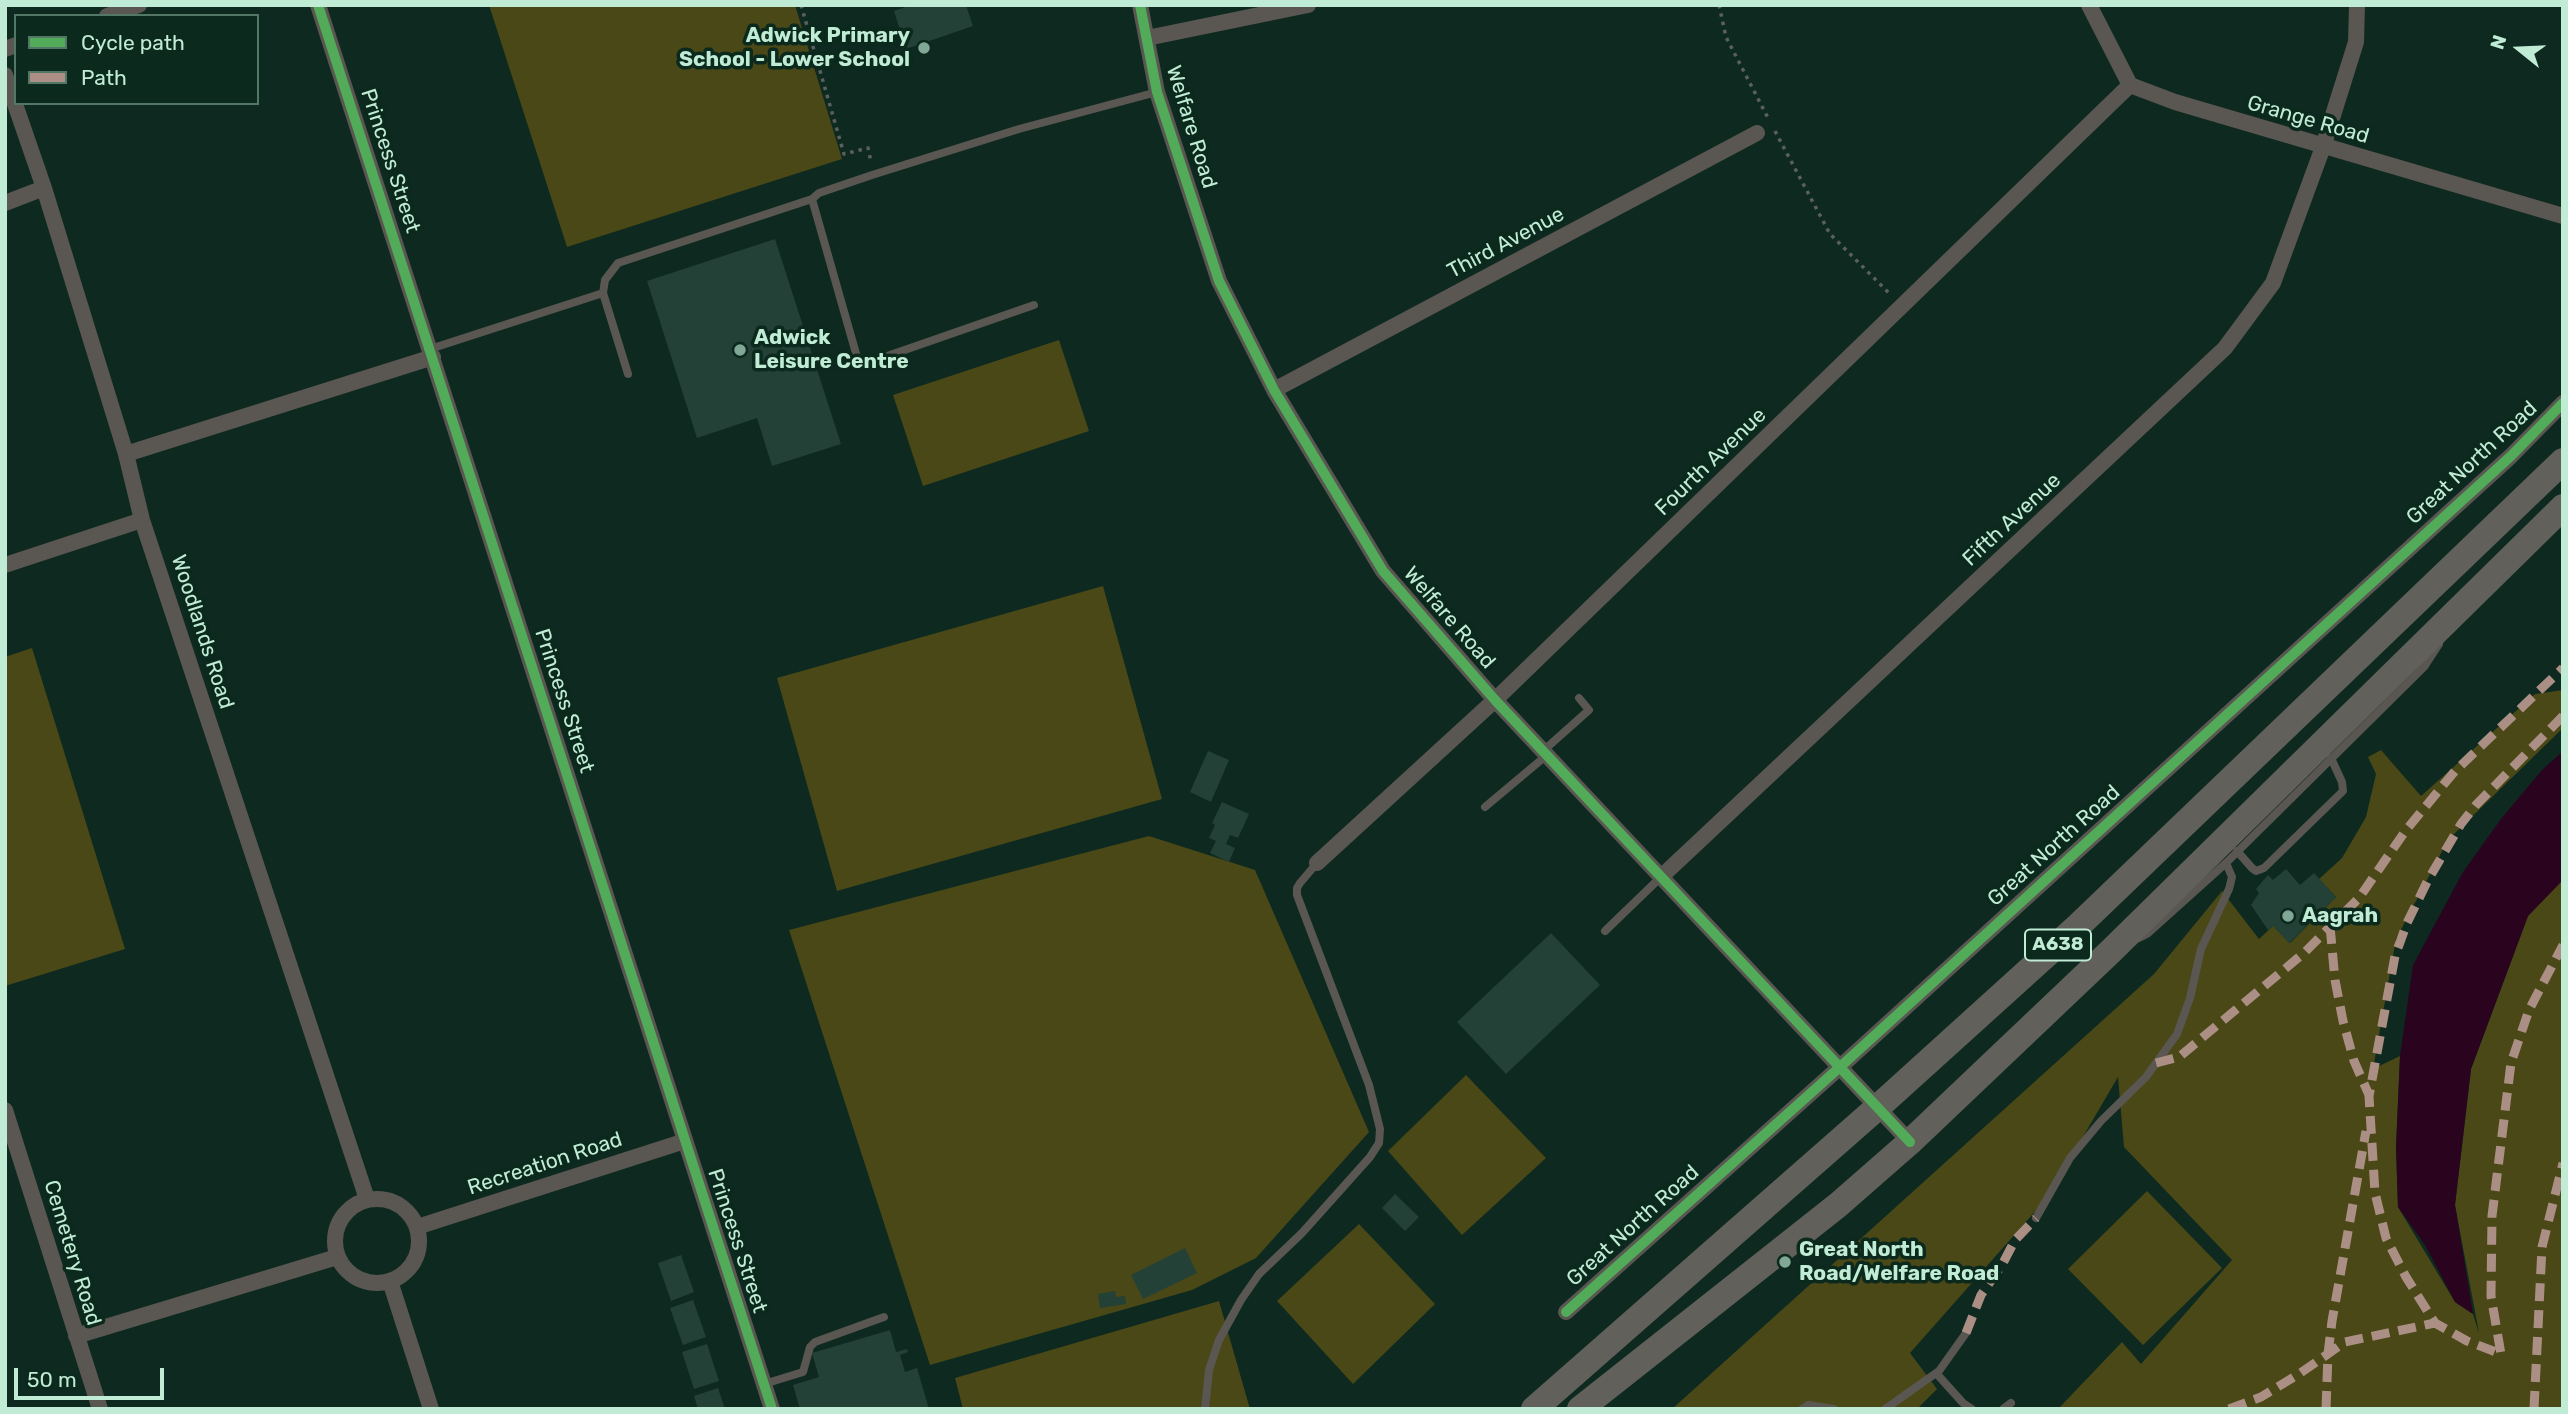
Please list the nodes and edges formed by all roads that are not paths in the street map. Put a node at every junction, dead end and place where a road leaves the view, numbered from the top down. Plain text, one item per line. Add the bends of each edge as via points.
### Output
1 (139, 5) edge
2 (318, 5) edge
3 (1140, 5) edge
4 (1308, 5) edge
5 (2089, 5) edge
6 (2357, 5) edge
7 (113, 14) edge
8 (1147, 38) junction
9 (5, 75) edge
10 (2130, 85) junction
11 (1157, 92) junction
12 (14, 101) edge
13 (15, 105) edge
14 (1757, 134) dead end
15 (2323, 147) junction
16 (44, 188) junction
17 (811, 199) junction
18 (5, 203) edge
19 (2563, 216) edge
20 (603, 293) junction
21 (1034, 305) dead end
22 (432, 353) junction
23 (628, 374) dead end
24 (1275, 390) junction
25 (2563, 403) edge
26 (126, 454) junction
27 (2563, 461) edge
28 (2563, 507) edge
29 (142, 520) junction
30 (5, 565) edge
31 (2464, 603) junction
32 (1579, 698) dead end
33 (1495, 701) junction
34 (1545, 753) junction
35 (2331, 758) junction
36 (1485, 807) dead end
37 (2237, 851) junction
38 (1317, 863) joint
39 (2226, 863) junction
40 (1662, 876) junction
41 (1605, 931) dead end
42 (2111, 951) junction
43 (1840, 1067) junction
44 (1878, 1107) junction
45 (5, 1110) edge
46 (685, 1141) junction
47 (1910, 1142) junction
48 (367, 1199) junction
49 (2036, 1218) dead end
50 (417, 1227) junction
51 (337, 1258) junction
52 (390, 1281) junction
53 (1566, 1312) dead end
54 (884, 1317) dead end
55 (1966, 1333) dead end
56 (76, 1336) junction
57 (1936, 1373) junction
58 (764, 1384) junction
59 (1592, 1403) edge
60 (100, 1409) edge
61 (430, 1409) edge
62 (772, 1409) edge
63 (1205, 1409) edge
64 (1534, 1409) edge
65 (1802, 1409) edge
66 (1834, 1409) edge
67 (1885, 1409) edge
68 (1972, 1409) edge

1 - 7 street
2 - 22 street, Princess Street
3 - 8 street, Welfare Road
4 - 8 street
5 - 10 street
6 - 15 street, Fifth Avenue via 2356,42
8 - 11 street, Welfare Road
9 - 12 street, Woodlands Road
10 - 15 street, Grange Road
10 - 33 street, Fourth Avenue
11 - 17 lane via 1019,128
11 - 24 street, Welfare Road via 1219,281
13 - 16 street, Woodlands Road
14 - 24 street, Third Avenue
15 - 19 street, Grange Road
15 - 40 street, Fifth Avenue via 2273,283 2225,348
16 - 18 street
16 - 26 street, Woodlands Road
17 - 20 lane via 618,263 605,280
17 - 21 lane via 856,357 870,362
20 - 22 lane
20 - 23 lane
22 - 26 street
22 - 46 street, Princess Street
24 - 33 street, Welfare Road via 1383,571
25 - 43 street, Great North Road via 2511,456
26 - 29 street, Woodlands Road
27 - 44 highway, A638 via 2078,926
28 - 31 highway, A638
29 - 30 street
29 - 48 street, Woodlands Road
31 - 35 lane via 2424,667
31 - 42 highway, A638
32 - 34 lane via 1589,710
33 - 34 street, Welfare Road
33 - 38 street, Fourth Avenue
34 - 36 lane
34 - 40 street, Welfare Road
35 - 37 lane
35 - 37 lane via 2343,792 2264,868 2252,869
37 - 39 lane
38 - 63 lane via 1300,883 1297,895 1368,1085 1380,1143 1302,1233 1259,1274 1241,1300 1209,1370
39 - 42 lane via 2147,934
39 - 49 lane via 2232,877 2229,889 2201,949 2177,1034 2146,1077 2070,1158
40 - 41 lane
40 - 43 street, Welfare Road
42 - 47 highway, A638
43 - 44 street, Welfare Road
43 - 53 street, Great North Road
44 - 47 street, Welfare Road
44 - 64 highway, A638
45 - 56 street, Cemetery Road
46 - 50 street, Recreation Road
46 - 58 street, Princess Street
47 - 59 highway, A638
48 - 50 street via 393,1200 405,1208
48 - 51 street via 339,1220 334,1243
50 - 52 street via 419,1249 414,1263
51 - 52 street via 364,1282
51 - 56 street
52 - 61 street
54 - 58 lane via 815,1342 803,1371
55 - 57 lane
56 - 60 street, Cemetery Road
57 - 67 lane
57 - 68 lane
58 - 62 street, Princess Street
65 - 66 lane via 1808,1405

